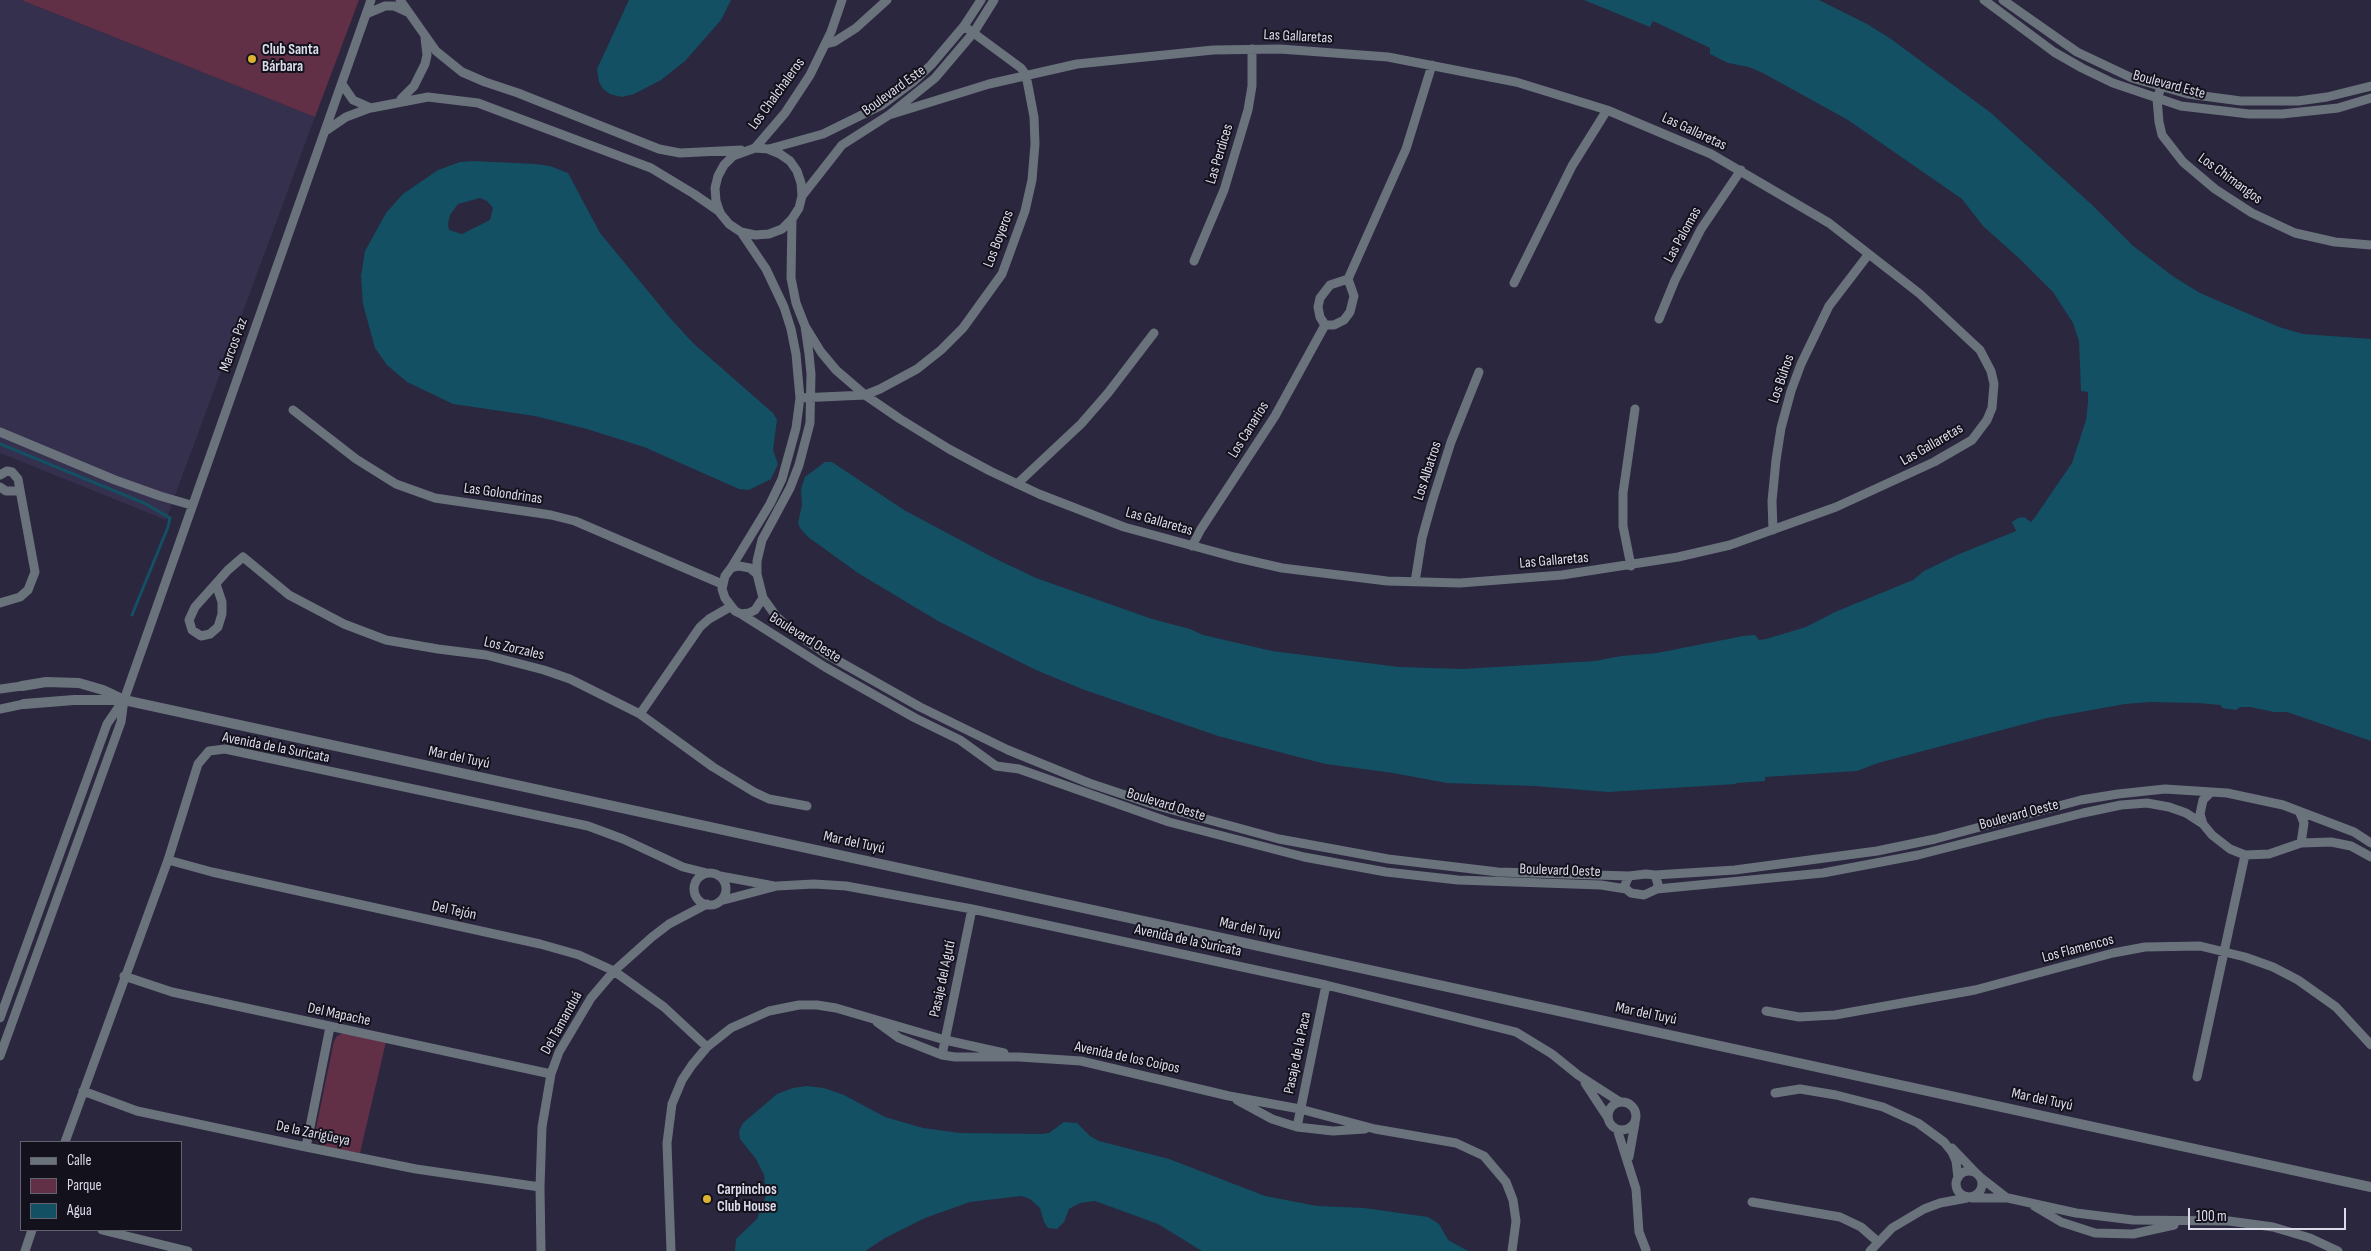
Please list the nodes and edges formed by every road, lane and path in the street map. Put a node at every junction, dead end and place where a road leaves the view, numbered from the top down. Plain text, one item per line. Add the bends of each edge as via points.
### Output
1 (371, 0) edge
2 (400, 0) edge
3 (842, 0) edge
4 (887, 0) edge
5 (981, 0) edge
6 (994, 0) edge
7 (1984, 0) edge
8 (2004, 1) edge
9 (1999, 11) junction
10 (408, 12) junction
11 (366, 14) junction
12 (964, 26) junction
13 (974, 32) junction
14 (425, 38) junction
15 (826, 44) junction
16 (1252, 49) junction
17 (1432, 65) junction
18 (1026, 75) junction
19 (342, 84) junction
20 (2371, 86) edge
21 (2161, 87) junction
22 (2371, 98) edge
23 (2156, 99) junction
24 (399, 101) junction
25 (371, 108) junction
26 (1607, 110) junction
27 (888, 114) junction
28 (326, 130) junction
29 (755, 148) junction
30 (768, 149) junction
31 (744, 150) junction
32 (1741, 170) junction
33 (802, 196) junction
34 (720, 213) junction
35 (792, 219) junction
36 (742, 232) junction
37 (2371, 245) edge
38 (1868, 254) junction
39 (1194, 261) dead end
40 (1348, 279) junction
41 (1514, 283) dead end
42 (1659, 319) dead end
43 (805, 326) junction
44 (1325, 326) junction
45 (1154, 333) dead end
46 (1479, 372) dead end
47 (865, 394) junction
48 (800, 398) junction
49 (811, 398) junction
50 (1635, 409) dead end
51 (293, 410) dead end
52 (0, 432) edge
53 (0, 475) edge
54 (1017, 484) junction
55 (0, 487) edge
56 (20, 491) junction
57 (191, 505) junction
58 (1773, 530) junction
59 (1192, 546) junction
60 (1631, 566) junction
61 (731, 568) junction
62 (757, 574) junction
63 (1415, 582) junction
64 (216, 584) junction
65 (722, 584) junction
66 (763, 598) junction
67 (0, 603) edge
68 (730, 607) junction
69 (741, 614) junction
70 (860, 673) junction
71 (854, 684) junction
72 (22, 686) joint
73 (0, 689) edge
74 (124, 700) junction
75 (24, 704) joint
76 (0, 709) edge
77 (640, 714) junction
78 (993, 743) junction
79 (1008, 750) junction
80 (983, 757) junction
81 (1006, 767) junction
82 (1089, 783) junction
83 (1085, 793) junction
84 (2209, 794) junction
85 (2081, 800) junction
86 (807, 806) dead end
87 (2083, 813) junction
88 (2300, 813) junction
89 (2203, 824) junction
90 (1240, 829) junction
91 (1237, 840) junction
92 (1916, 843) junction
93 (2301, 843) junction
94 (2371, 843) edge
95 (1918, 855) junction
96 (2245, 855) junction
97 (2371, 857) edge
98 (1388, 859) junction
99 (168, 860) junction
100 (683, 867) junction
101 (1735, 870) junction
102 (1386, 872) junction
103 (706, 873) junction
104 (1546, 874) junction
105 (720, 876) junction
106 (1629, 876) junction
107 (1655, 876) junction
108 (696, 882) junction
109 (1734, 882) junction
110 (1544, 885) junction
111 (777, 886) junction
112 (1626, 889) junction
113 (1657, 889) junction
114 (696, 896) junction
115 (720, 901) junction
116 (707, 904) junction
117 (972, 909) junction
118 (690, 913) junction
119 (2222, 952) junction
120 (614, 971) junction
121 (124, 976) junction
122 (1326, 985) junction
123 (1766, 1011) dead end
124 (0, 1018) edge
125 (876, 1022) junction
126 (330, 1027) junction
127 (945, 1040) junction
128 (2371, 1045) edge
129 (707, 1047) junction
130 (942, 1055) junction
131 (0, 1056) edge
132 (1019, 1057) junction
133 (550, 1074) junction
134 (1578, 1075) junction
135 (2197, 1077) dead end
136 (83, 1091) junction
137 (1775, 1093) dead end
138 (1229, 1096) junction
139 (1620, 1102) junction
140 (1300, 1109) junction
141 (1608, 1118) junction
142 (1635, 1121) junction
143 (1297, 1127) junction
144 (1375, 1129) junction
145 (1617, 1129) junction
146 (64, 1141) edge
147 (1944, 1142) junction
148 (306, 1147) junction
149 (1628, 1160) junction
150 (1978, 1174) junction
151 (1957, 1179) junction
152 (2371, 1186) edge
153 (540, 1187) junction
154 (1969, 1198) junction
155 (2008, 1198) junction
156 (1752, 1202) dead end
157 (2027, 1202) junction
158 (1940, 1203) junction
159 (2076, 1213) junction
160 (2133, 1220) junction
161 (2190, 1222) junction
162 (2073, 1227) junction
163 (32, 1231) edge
164 (106, 1231) edge
165 (2133, 1234) junction
166 (1877, 1241) junction
167 (1646, 1250) edge
168 (24, 1251) edge
169 (188, 1251) edge
170 (541, 1251) edge
171 (671, 1251) edge
172 (1512, 1251) edge
173 (1870, 1251) edge
174 (2338, 1251) edge

1 - 11 street, Marcos Paz
2 - 10 street
3 - 15 street, Los Chalchaleros
4 - 15 street via 856,28
5 - 12 street, Boulevard Este
6 - 13 street, Boulevard Este
7 - 9 street, Boulevard Este
8 - 9 street
8 - 21 street, Boulevard Este via 2077,52 2132,78
9 - 23 street, Boulevard Este via 2054,52 2082,68
10 - 11 street via 385,6
10 - 14 street
11 - 19 street, Marcos Paz
12 - 13 street
12 - 30 street, Boulevard Este via 931,65 882,104 822,134
13 - 18 street
13 - 27 street, Boulevard Este via 935,78
14 - 24 street via 427,55 420,77
14 - 31 street via 446,61 470,75 659,149 680,152
15 - 29 street, Los Chalchaleros via 798,94
16 - 17 street, Las Gallaretas via 1352,54
16 - 18 street, Las Gallaretas via 1077,64
16 - 39 street, Las Perdices via 1248,110 1224,190
17 - 26 street, Las Gallaretas via 1516,82
17 - 40 street via 1406,150
18 - 27 street, Las Gallaretas
18 - 47 street, Los Boyeros via 1034,117 1032,180 1025,211 1002,274 963,328 941,350 918,369
19 - 25 street via 353,100
19 - 28 street, Marcos Paz
20 - 21 street, Boulevard Este via 2327,97 2268,102 2214,98
21 - 23 street
22 - 23 street, Boulevard Este via 2338,108 2282,114 2214,110
23 - 37 street, Los Chimangos via 2162,135 2171,149 2195,174 2232,201 2273,224 2295,232 2335,242
24 - 25 street
24 - 34 street via 428,97 478,103 651,168
25 - 28 street via 346,116
26 - 32 street, Las Gallaretas
26 - 41 street via 1564,181
27 - 33 street, Boulevard Este via 842,145
28 - 57 street, Marcos Paz
29 - 30 street
29 - 31 street
30 - 33 street via 794,166
31 - 34 street via 733,156 718,176 715,188
32 - 38 street, Las Gallaretas via 1829,223
32 - 42 street, Las Palomas via 1701,229
33 - 35 street
34 - 36 street
35 - 36 street via 782,229 769,234
35 - 43 street via 791,278
36 - 48 street via 766,269 792,329
38 - 58 street, Los Búhos via 1826,313 1791,391 1776,460
38 - 58 street, Las Gallaretas via 1920,294 1980,350 1992,371 1992,408 1980,432 1957,450 1836,508
40 - 44 street via 1354,296 1350,312 1344,320
40 - 44 street via 1330,285 1320,298 1318,307
43 - 47 street, Las Gallaretas via 836,370
43 - 49 street via 812,374
44 - 59 street, Los Canarios via 1275,416
45 - 54 street via 1081,424
46 - 63 street, Los Albatros via 1451,442 1432,502
47 - 49 street, Los Boyeros
47 - 54 street, Las Gallaretas via 949,449
48 - 49 street, Los Boyeros
48 - 61 street via 796,428 782,479
49 - 62 street via 810,423 799,465 762,540
50 - 60 street via 1623,493 1623,526
51 - 65 street, Las Golondrinas via 356,459 404,487 435,498 575,521
52 - 57 street via 115,480
53 - 56 street via 12,472 18,479
54 - 59 street, Las Gallaretas via 1092,516
55 - 56 street via 6,491
56 - 67 street via 35,572 28,590 20,597
57 - 74 street, Marcos Paz
58 - 60 street, Las Gallaretas via 1730,544
59 - 63 street, Las Gallaretas via 1282,568
60 - 63 street, Las Gallaretas via 1562,576 1460,583
61 - 62 street via 746,566
61 - 65 street
62 - 66 street
64 - 64 street, Los Zorzales via 195,607 189,620 192,630 201,636 218,627 222,614
64 - 77 street, Los Zorzales via 244,557 289,595 366,634 412,645 486,655 544,670 597,691
65 - 68 street via 724,598
66 - 69 street via 755,610
66 - 70 street, Boulevard Oeste via 791,630
68 - 69 street
68 - 77 street via 700,627
69 - 71 street, Boulevard Oeste
70 - 71 street
70 - 78 street, Boulevard Oeste
71 - 80 street, Boulevard Oeste via 960,740
72 - 73 street
72 - 74 street via 46,682 79,683
74 - 75 street
74 - 124 street via 107,724
74 - 131 street via 121,722
74 - 152 street, Mar del Tuyú
75 - 76 street
77 - 86 street, Los Zorzales via 713,767 754,792 769,799
78 - 79 street, Boulevard Oeste
78 - 80 street via 982,749
79 - 81 street via 1011,759
79 - 82 street, Boulevard Oeste
80 - 81 street, Boulevard Oeste via 996,766
81 - 83 street, Boulevard Oeste
82 - 83 street
82 - 90 street, Boulevard Oeste
83 - 91 street, Boulevard Oeste via 1168,822
84 - 85 street, Boulevard Oeste via 2165,789
84 - 88 street, Boulevard Oeste via 2227,793 2283,805
84 - 89 street via 2203,800 2200,814
85 - 87 street
85 - 92 street, Boulevard Oeste
87 - 89 street, Boulevard Oeste via 2146,803 2169,807
87 - 95 street, Boulevard Oeste
88 - 93 street via 2304,823
88 - 94 street, Boulevard Oeste via 2354,832
89 - 96 street, Boulevard Oeste via 2230,849
90 - 91 street
90 - 98 street, Boulevard Oeste
91 - 102 street, Boulevard Oeste via 1304,857
92 - 95 street
92 - 101 street, Boulevard Oeste
93 - 96 street via 2268,854
93 - 97 street via 2331,842
95 - 109 street, Boulevard Oeste via 1823,873
96 - 119 street
98 - 102 street
98 - 104 street, Boulevard Oeste via 1498,872
99 - 100 street, Avenida de la Suricata via 198,764 209,751 225,749 588,826 623,838
99 - 120 street, Del Tejón via 540,944 579,955
99 - 121 street, Avenida de la Suricata
100 - 103 street, Avenida de la Suricata
100 - 108 street, Avenida de la Suricata
101 - 107 street, Boulevard Oeste
101 - 109 street
102 - 110 street, Boulevard Oeste
103 - 105 street, Avenida de la Suricata
103 - 108 street
104 - 106 street, Boulevard Oeste
104 - 110 street
105 - 111 street, Avenida de la Suricata
105 - 115 street via 726,888
106 - 107 street
106 - 112 street
107 - 113 street
108 - 114 street
109 - 113 street, Boulevard Oeste
110 - 112 street, Boulevard Oeste via 1601,885
111 - 115 street, Avenida de la Suricata
111 - 117 street, Avenida de la Suricata via 846,886
112 - 113 street via 1638,895
114 - 116 street
114 - 118 street
115 - 116 street, Avenida de la Suricata
116 - 118 street, Avenida de la Suricata
117 - 122 street, Avenida de la Suricata
117 - 127 street, Pasaje del Agutí
118 - 120 street, Del Tamanduá via 652,936
119 - 123 street, Los Flamencos via 2200,946 2145,947 1975,990 1891,1006 1798,1017
119 - 128 street, Los Flamencos via 2264,963 2298,980 2336,1007
119 - 135 street
120 - 129 street, Del Tejón via 664,1007
120 - 133 street, Del Tamanduá via 579,1016
121 - 126 street, Del Mapache via 172,992
121 - 136 street, Avenida de la Suricata
122 - 134 street, Avenida de la Suricata via 1516,1032
122 - 140 street, Pasaje de la Paca
125 - 127 street, Avenida de los Coipos
125 - 129 street, Avenida de los Coipos via 836,1008 817,1005 786,1007 769,1010 731,1028
125 - 130 street, Avenida de los Coipos via 899,1038
126 - 133 street, Del Mapache
126 - 148 street
127 - 130 street, Pasaje del Agutí
127 - 132 street, Avenida de los Coipos
129 - 171 street, Avenida de los Coipos via 682,1080 672,1104 667,1143
130 - 132 street, Avenida de los Coipos
132 - 138 street, Avenida de los Coipos via 1081,1061
133 - 153 street, Del Tamanduá via 542,1127
134 - 139 street, Avenida de la Suricata
134 - 141 street, Avenida de la Suricata
136 - 146 street, Avenida de la Suricata
136 - 148 street, De la Zarigüeya via 137,1111
137 - 147 street via 1800,1089 1883,1107 1918,1122
138 - 140 street, Avenida de los Coipos
138 - 143 street, Avenida de los Coipos via 1272,1119
139 - 141 street via 1610,1109
139 - 142 street, Avenida de la Suricata via 1634,1109
140 - 143 street, Pasaje de la Paca
140 - 144 street, Avenida de los Coipos
141 - 145 street, Avenida de la Suricata
142 - 145 street via 1629,1128
142 - 149 street, Avenida de la Suricata
143 - 144 street, Avenida de los Coipos via 1333,1131
144 - 172 street, Avenida de los Coipos via 1456,1143 1484,1156 1506,1182 1513,1200 1516,1221
145 - 149 street, Avenida de la Suricata
147 - 150 street
147 - 151 street via 1956,1161
148 - 153 street, De la Zarigüeya via 416,1169
149 - 167 street, Avenida de la Suricata via 1637,1195 1639,1232
150 - 151 street via 1964,1172
150 - 154 street via 1982,1189
150 - 155 street
151 - 154 street via 1959,1193
151 - 158 street
153 - 170 street, Del Tamanduá
154 - 155 street
154 - 158 street
155 - 157 street
156 - 166 street via 1840,1218 1861,1227
157 - 159 street
157 - 162 street
158 - 166 street via 1892,1228
159 - 160 street
159 - 162 street
160 - 161 street
160 - 165 street
161 - 165 street
161 - 174 street via 2229,1221 2273,1227
162 - 165 street via 2096,1233
163 - 168 street
164 - 169 street
166 - 173 street

